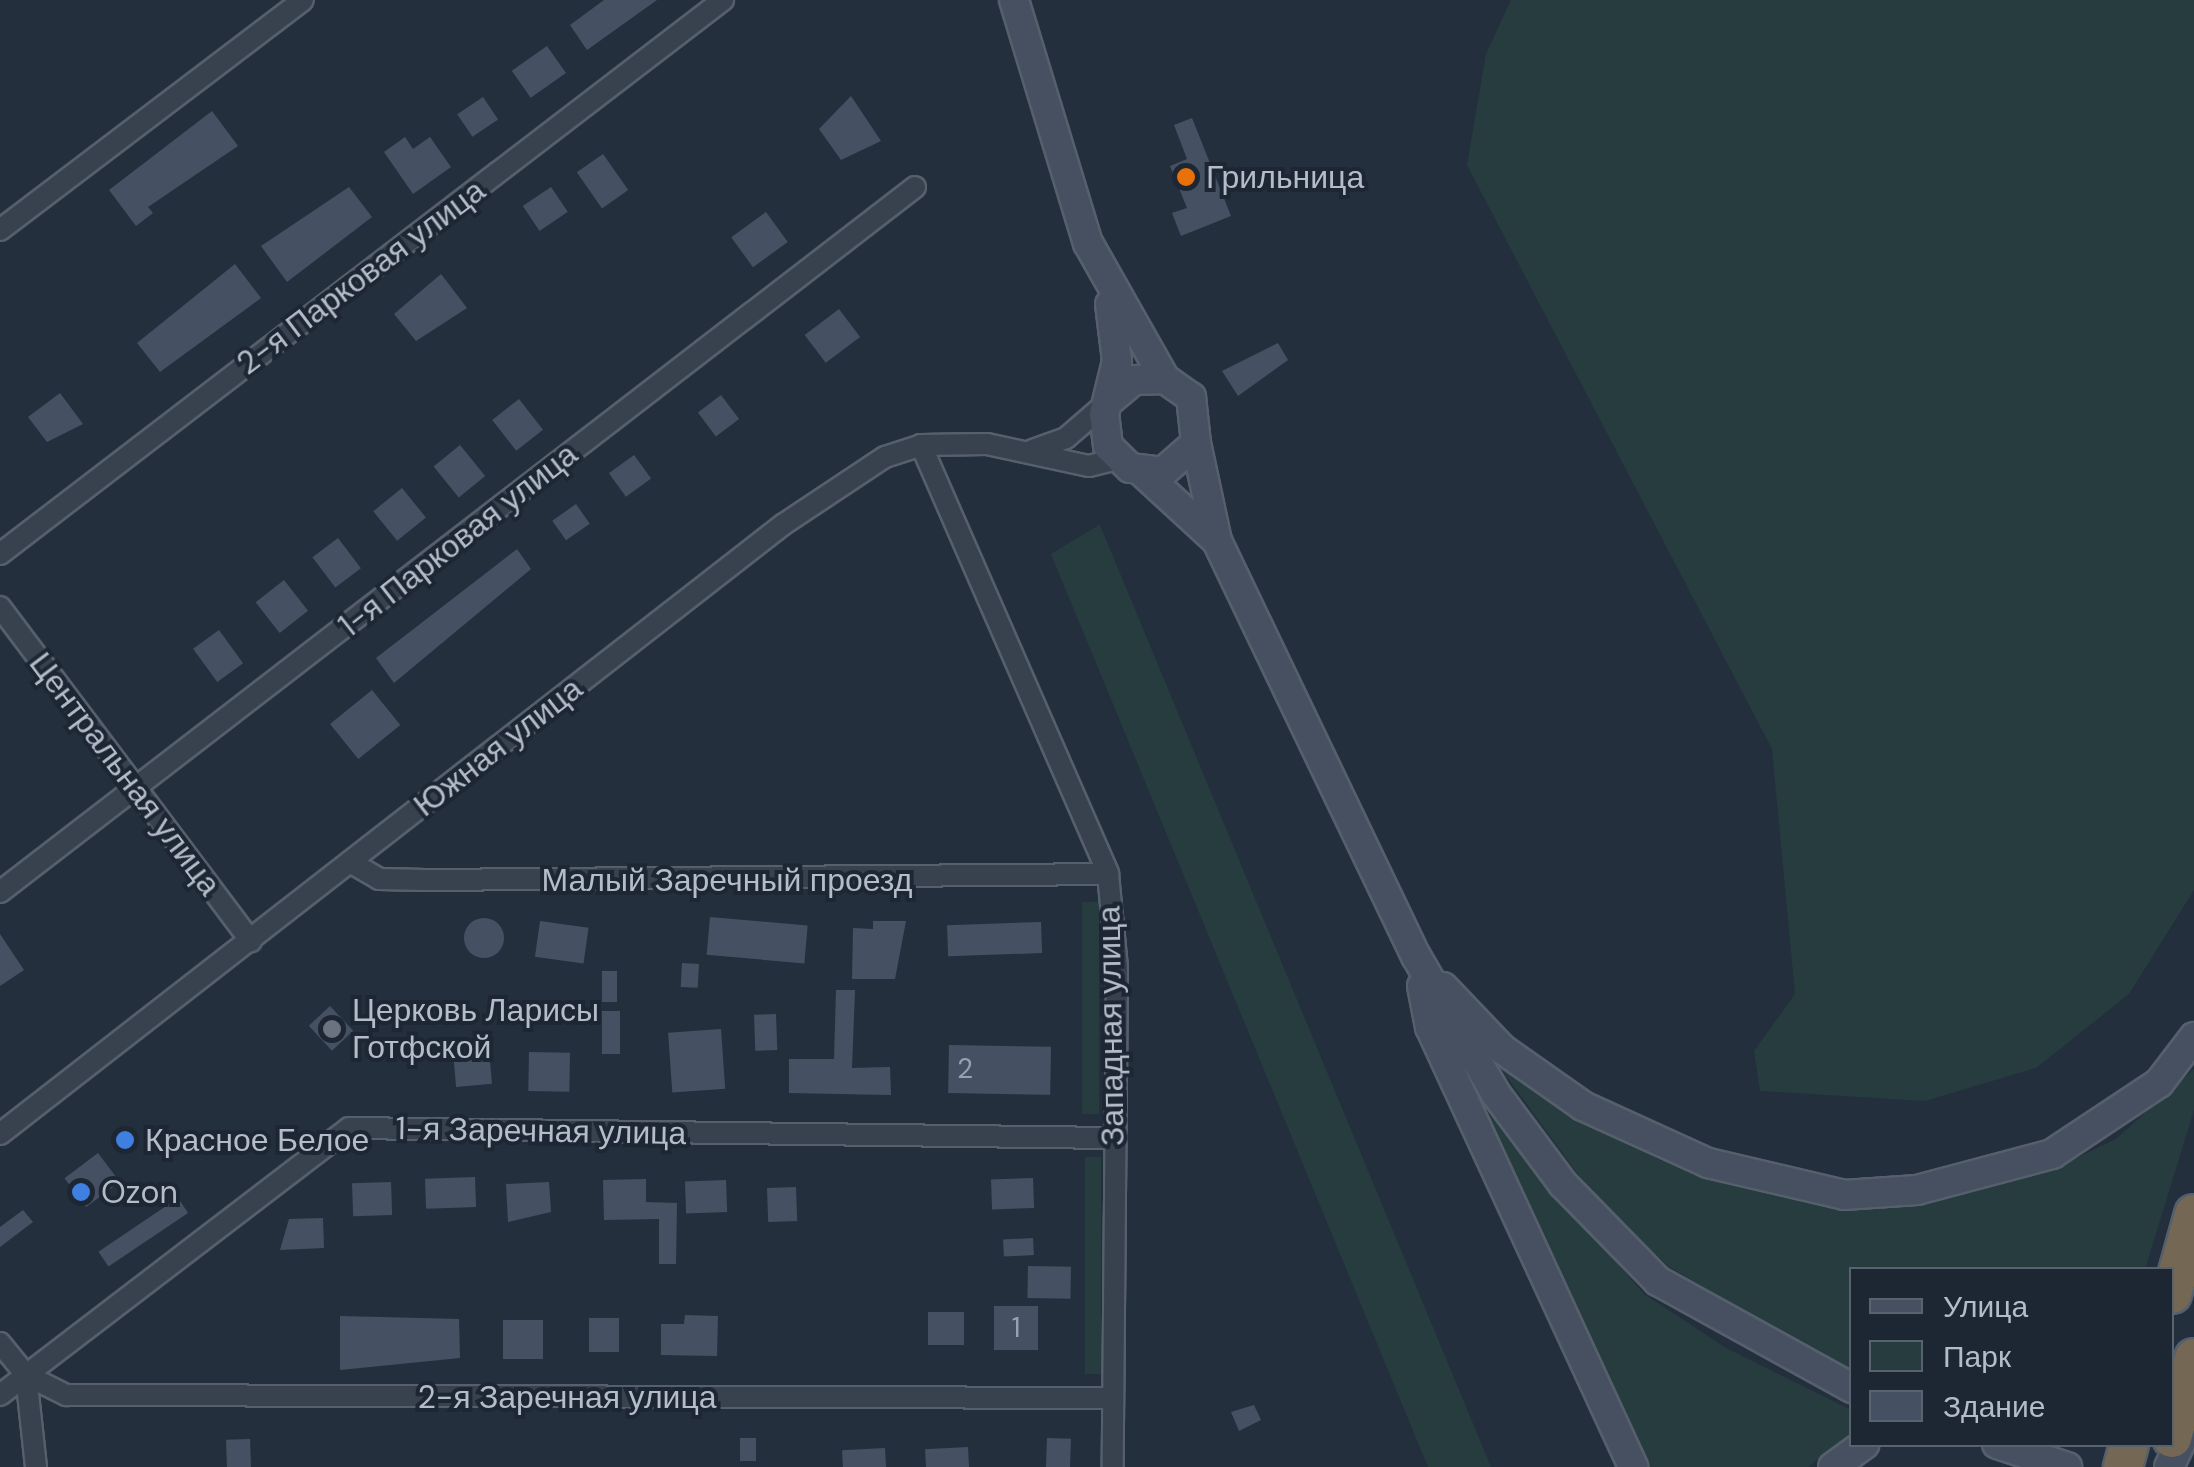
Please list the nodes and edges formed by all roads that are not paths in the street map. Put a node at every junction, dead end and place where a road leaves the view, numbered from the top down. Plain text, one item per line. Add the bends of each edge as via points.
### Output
1 (303, 0) edge
2 (723, 0) edge
3 (1014, 0) edge
4 (915, 187) dead end
5 (0, 230) edge
6 (1109, 292) junction
7 (1166, 378) junction
8 (1110, 400) junction
9 (1196, 442) junction
10 (921, 445) junction
11 (1031, 450) junction
12 (1130, 465) junction
13 (1217, 541) junction
14 (0, 554) edge
15 (0, 607) edge
16 (136, 788) junction
17 (350, 862) junction
18 (1108, 874) junction
19 (0, 892) edge
20 (250, 941) junction
21 (1416, 956) junction
22 (2194, 1037) edge
23 (0, 1134) edge
24 (1113, 1138) junction
25 (2194, 1214) edge
26 (2174, 1287) edge
27 (0, 1343) edge
28 (2194, 1358) edge
29 (26, 1375) junction
30 (1849, 1386) edge
31 (0, 1395) edge
32 (1112, 1398) junction
33 (2194, 1416) edge
34 (2174, 1430) edge
35 (1860, 1447) edge
36 (2007, 1449) edge
37 (36, 1467) edge
38 (1113, 1467) edge
39 (1633, 1467) edge
40 (1833, 1467) edge
41 (2067, 1467) edge
42 (2166, 1467) edge

1 - 5 street
2 - 14 street, 2-я Парковая улица
3 - 6 street via 1071,200
4 - 16 street, 1-я Парковая улица
6 - 7 street
6 - 8 street via 1118,361
7 - 8 street via 1134,380
7 - 9 street via 1191,397
8 - 11 street via 1066,438
8 - 12 street via 1104,430
9 - 12 street via 1176,466
9 - 13 street
10 - 11 street, Южная улица
10 - 17 street, Южная улица via 885,457 784,524
10 - 18 street, Западная улица
11 - 12 street via 1089,466
12 - 13 street
13 - 21 street
15 - 16 street, Центральная улица
16 - 19 street, 1-я Парковая улица
16 - 20 street, Центральная улица
17 - 18 street, Малый Заречный проезд via 379,879 426,880
17 - 20 street, Южная улица
18 - 24 street, Западная улица via 1117,968
20 - 23 street, Южная улица
21 - 22 street via 1502,1049 1583,1106 1708,1163 1844,1195 1934,1187 2052,1154 2147,1092
21 - 30 street via 1496,1094 1616,1245 1712,1317
21 - 39 street via 1430,1027
24 - 29 street, 1-я Заречная улица via 349,1128
24 - 32 street, Западная улица
25 - 26 highway
27 - 29 street
28 - 34 highway
29 - 31 street, 1-я Заречная улица
29 - 32 street, 2-я Заречная улица via 66,1395
29 - 37 street
32 - 38 street, Западная улица
33 - 42 street
35 - 40 street
36 - 41 street

